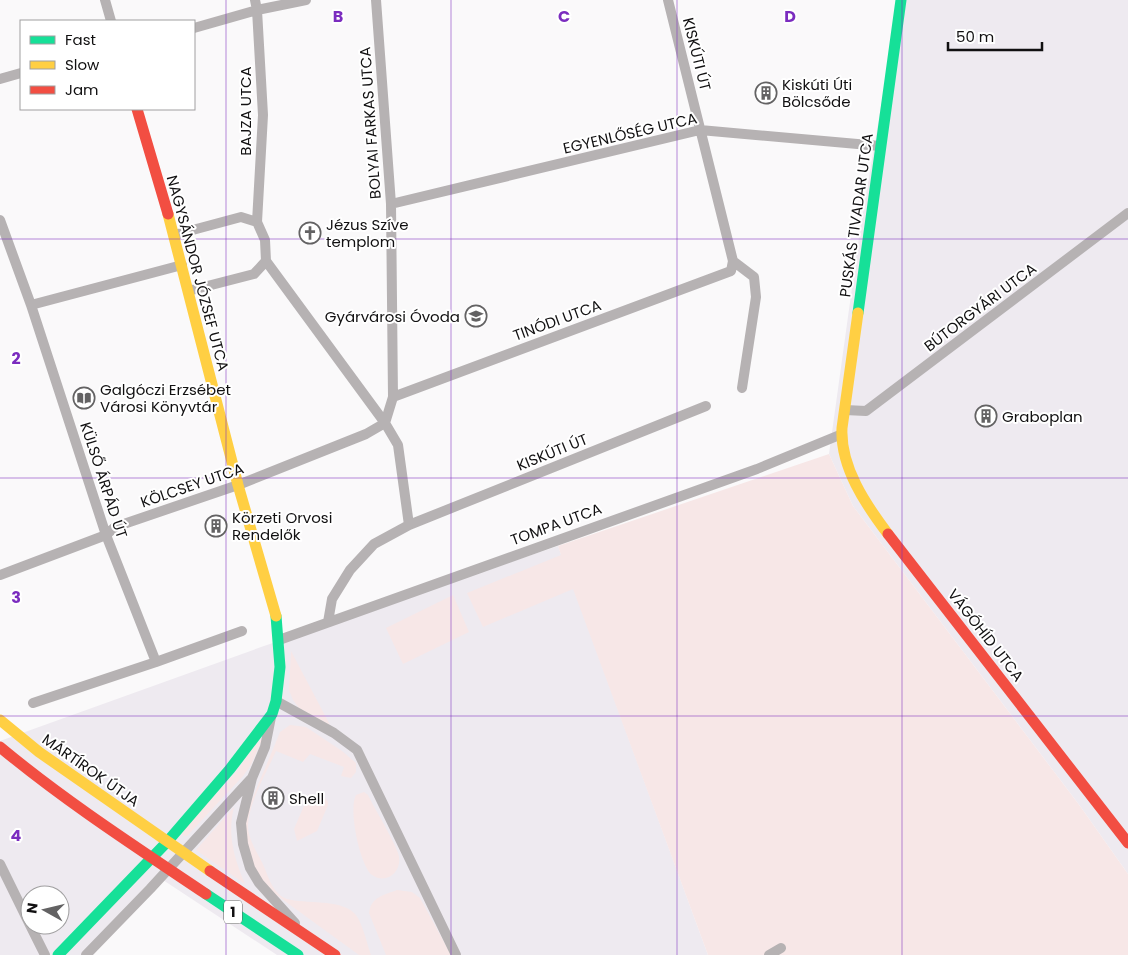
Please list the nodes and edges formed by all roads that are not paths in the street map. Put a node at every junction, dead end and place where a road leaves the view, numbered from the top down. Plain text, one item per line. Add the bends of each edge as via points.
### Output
1 (105, 0) edge
2 (306, 0) edge
3 (376, 0) edge
4 (668, 0) edge
5 (901, 0) edge
6 (256, 5) edge
7 (111, 20) edge
8 (195, 28) edge
9 (20, 74) edge
10 (0, 79) edge
11 (137, 110) edge
12 (700, 130) junction
13 (880, 146) junction
14 (391, 204) junction
15 (1128, 212) edge
16 (0, 220) edge
17 (257, 222) junction
18 (174, 235) junction
19 (266, 261) junction
20 (182, 266) junction
21 (732, 266) junction
22 (188, 291) junction
23 (30, 305) junction
24 (742, 388) dead end
25 (393, 397) junction
26 (706, 406) dead end
27 (845, 410) junction
28 (385, 423) junction
29 (842, 434) junction
30 (238, 485) junction
31 (409, 525) junction
32 (106, 535) junction
33 (0, 575) edge
34 (328, 622) junction
35 (242, 631) dead end
36 (279, 640) junction
37 (156, 662) junction
38 (276, 701) junction
39 (33, 703) dead end
40 (272, 714) junction
41 (0, 720) edge
42 (0, 747) edge
43 (252, 778) junction
44 (1124, 831) edge
45 (167, 842) junction
46 (1128, 843) edge
47 (182, 853) junction
48 (152, 857) junction
49 (0, 864) edge
50 (168, 869) junction
51 (20, 905) edge
52 (35, 935) edge
53 (309, 938) junction
54 (781, 948) dead end
55 (45, 955) edge
56 (58, 955) edge
57 (86, 955) edge
58 (298, 955) edge
59 (336, 955) edge
60 (456, 955) edge
61 (769, 955) edge

1 - 7 street
2 - 6 street
3 - 14 street, BOLYAI FARKAS UTCA
4 - 12 street, KISKÚTI ÚT
5 - 13 street, PUSKÁS TIVADAR UTCA
6 - 8 street
6 - 17 street, BAJZA UTCA via 263,115
9 - 10 street
11 - 18 street, NAGYSÁNDOR JÓZSEF UTCA
12 - 13 street, EGYENLŐSÉG UTCA
12 - 14 street, EGYENLŐSÉG UTCA
12 - 21 street, KISKÚTI ÚT
13 - 27 street, PUSKÁS TIVADAR UTCA
14 - 25 street, BOLYAI FARKAS UTCA
15 - 27 street, BÚTORGYÁRI UTCA via 866,412
16 - 23 street, KÜLSŐ ÁRPÁD ÚT
17 - 18 street via 241,217
17 - 19 street via 265,240
18 - 20 street, NAGYSÁNDOR JÓZSEF UTCA
19 - 22 street via 254,274
19 - 28 street
20 - 22 street, NAGYSÁNDOR JÓZSEF UTCA
20 - 23 street
21 - 24 street via 754,277 756,298
21 - 25 street, TINÓDI UTCA
22 - 30 street, NAGYSÁNDOR JÓZSEF UTCA
23 - 32 street, KÜLSŐ ÁRPÁD ÚT
25 - 28 street, BOLYAI FARKAS UTCA
26 - 31 street, KISKÚTI ÚT
27 - 29 street, PUSKÁS TIVADAR UTCA
28 - 30 street, KÖLCSEY UTCA via 366,434
28 - 31 street via 398,444
29 - 34 street, TOMPA UTCA via 757,468
29 - 44 street, VÁGÓHÍD UTCA via 854,482 872,513
30 - 32 street, KÖLCSEY UTCA via 115,527
30 - 36 street, NAGYSÁNDOR JÓZSEF UTCA via 276,613
31 - 34 street via 374,544 350,570 332,599
32 - 33 street, KÖLCSEY UTCA
32 - 37 street, KÜLSŐ ÁRPÁD ÚT
34 - 36 street, TOMPA UTCA
35 - 37 street
36 - 38 street, NAGYSÁNDOR JÓZSEF UTCA
37 - 39 street
38 - 40 street, NAGYSÁNDOR JÓZSEF UTCA
38 - 60 street via 334,733 357,750
40 - 43 street via 265,747
40 - 45 street, NAGYSÁNDOR JÓZSEF UTCA
41 - 45 street, MÁRTÍROK ÚTJA / 1 via 39,752
42 - 48 street, 1
43 - 47 street
43 - 53 street via 241,823 250,868
44 - 46 street, VÁGÓHÍD UTCA
45 - 47 street, 1
45 - 48 street, NAGYSÁNDOR JÓZSEF UTCA
47 - 50 street
47 - 53 street, 1
48 - 50 street, 1
48 - 56 street, NAGYSÁNDOR JÓZSEF UTCA
49 - 51 street
50 - 57 street
50 - 58 street, 1
52 - 55 street
53 - 59 street, 1
54 - 61 street

